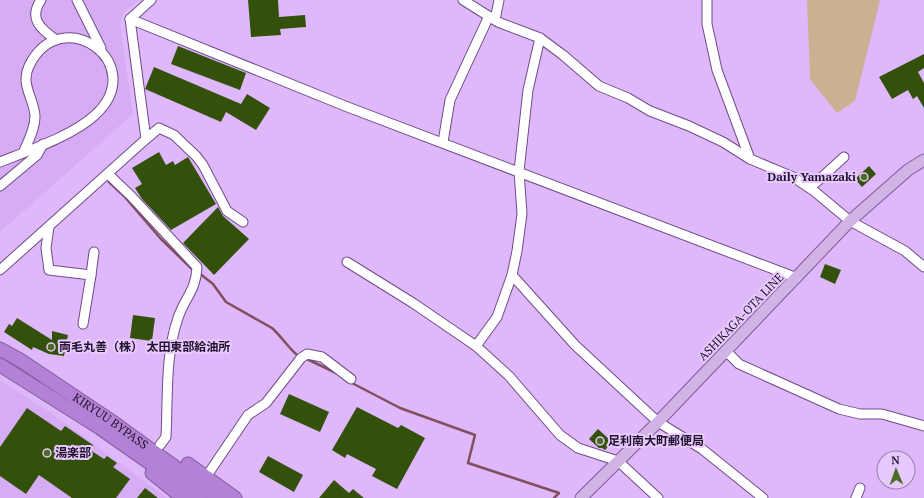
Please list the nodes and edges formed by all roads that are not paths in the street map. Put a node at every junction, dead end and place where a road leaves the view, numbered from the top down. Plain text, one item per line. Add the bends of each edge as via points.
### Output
1 (41, 0) edge
2 (77, 0) edge
3 (151, 0) edge
4 (463, 0) edge
5 (499, 0) edge
6 (707, 0) edge
7 (475, 4) edge
8 (492, 18) junction
9 (130, 19) junction
10 (540, 38) junction
11 (56, 40) junction
12 (102, 49) junction
13 (146, 139) junction
14 (443, 142) junction
15 (43, 144) junction
16 (23, 153) junction
17 (844, 157) dead end
18 (750, 159) junction
19 (924, 160) edge
20 (0, 162) edge
21 (519, 171) junction
22 (108, 174) junction
23 (0, 186) edge
24 (810, 188) junction
25 (850, 221) junction
26 (242, 222) dead end
27 (49, 227) junction
28 (94, 252) dead end
29 (347, 262) dead end
30 (924, 267) edge
31 (0, 270) edge
32 (90, 275) junction
33 (512, 275) junction
34 (797, 278) junction
35 (83, 324) dead end
36 (476, 346) junction
37 (0, 349) edge
38 (726, 351) junction
39 (0, 365) edge
40 (351, 379) dead end
41 (83, 402) junction
42 (62, 403) junction
43 (658, 422) junction
44 (924, 426) edge
45 (160, 445) junction
46 (618, 461) junction
47 (206, 477) junction
48 (860, 488) dead end
49 (184, 498) edge
50 (200, 498) edge
51 (218, 498) edge
52 (235, 498) edge
53 (581, 498) edge
54 (658, 498) edge
55 (763, 498) edge
56 (856, 498) edge

1 - 11 street via 37,8 37,23 41,30
2 - 12 street
3 - 9 street
4 - 7 street
5 - 8 street
6 - 18 street via 707,24 718,70
7 - 8 street
8 - 10 street
8 - 14 street via 450,100
9 - 13 street
9 - 14 street via 345,106
10 - 18 street via 599,86 724,142
10 - 21 street via 528,90
11 - 12 street via 67,37 84,39
11 - 16 street via 42,47 29,66 26,76 35,115 34,127
12 - 15 street via 112,71 113,83 103,106 86,122
13 - 22 street
13 - 26 street via 159,128 174,135 203,165 227,210
14 - 21 street
15 - 16 street
15 - 23 street via 37,155
16 - 20 street
17 - 24 street
18 - 24 street via 793,177
19 - 25 main road, ASHIKAGA-OTA LINE via 908,170
21 - 33 street via 522,214
21 - 34 street
22 - 27 street
22 - 45 street via 197,267 196,281 178,318 170,355 166,437
24 - 25 street
25 - 30 street via 905,251
25 - 34 main road, ASHIKAGA-OTA LINE
27 - 31 street
27 - 32 street via 46,248 49,270
28 - 32 street
29 - 36 street
32 - 35 street
33 - 36 street via 497,317
33 - 43 street via 575,345
34 - 38 main road, ASHIKAGA-OTA LINE
36 - 46 street via 509,376 560,435 578,448
37 - 41 highway, KIRYUU BYPASS
38 - 43 main road, ASHIKAGA-OTA LINE
38 - 44 street via 739,364 839,410 860,414 882,414
39 - 42 highway, KIRYUU BYPASS
40 - 47 street via 322,357 307,354 301,358 266,403 248,415
41 - 45 highway via 119,418
41 - 51 highway, KIRYUU BYPASS via 170,461
42 - 49 highway via 97,433
42 - 50 highway, KIRYUU BYPASS via 163,470
43 - 46 main road, ASHIKAGA-OTA LINE
43 - 55 street via 702,449
45 - 47 highway
46 - 53 main road, ASHIKAGA-OTA LINE
46 - 54 street
47 - 52 highway
48 - 56 street

